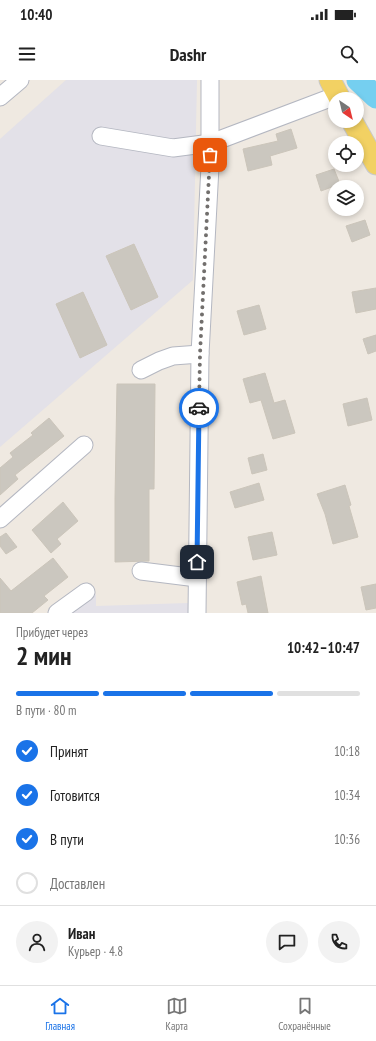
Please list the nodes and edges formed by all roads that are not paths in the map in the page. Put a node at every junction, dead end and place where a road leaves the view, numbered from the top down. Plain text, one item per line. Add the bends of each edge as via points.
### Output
1 (20, 80) edge
2 (210, 80) edge
3 (336, 91) edge
4 (0, 96) edge
5 (356, 128) edge
6 (101, 136) dead end
7 (211, 143) junction
8 (376, 164) edge
9 (200, 354) junction
10 (141, 370) dead end
11 (84, 445) dead end
12 (0, 519) edge
13 (141, 571) dead end
14 (197, 578) junction
15 (86, 592) dead end
16 (57, 613) edge
17 (197, 613) edge

1 - 4 street
2 - 7 street
3 - 7 street
5 - 8 main road
6 - 7 street via 173,148
7 - 9 street
9 - 10 street via 173,356
9 - 14 street
11 - 12 street
13 - 14 street
14 - 17 street
15 - 16 street

